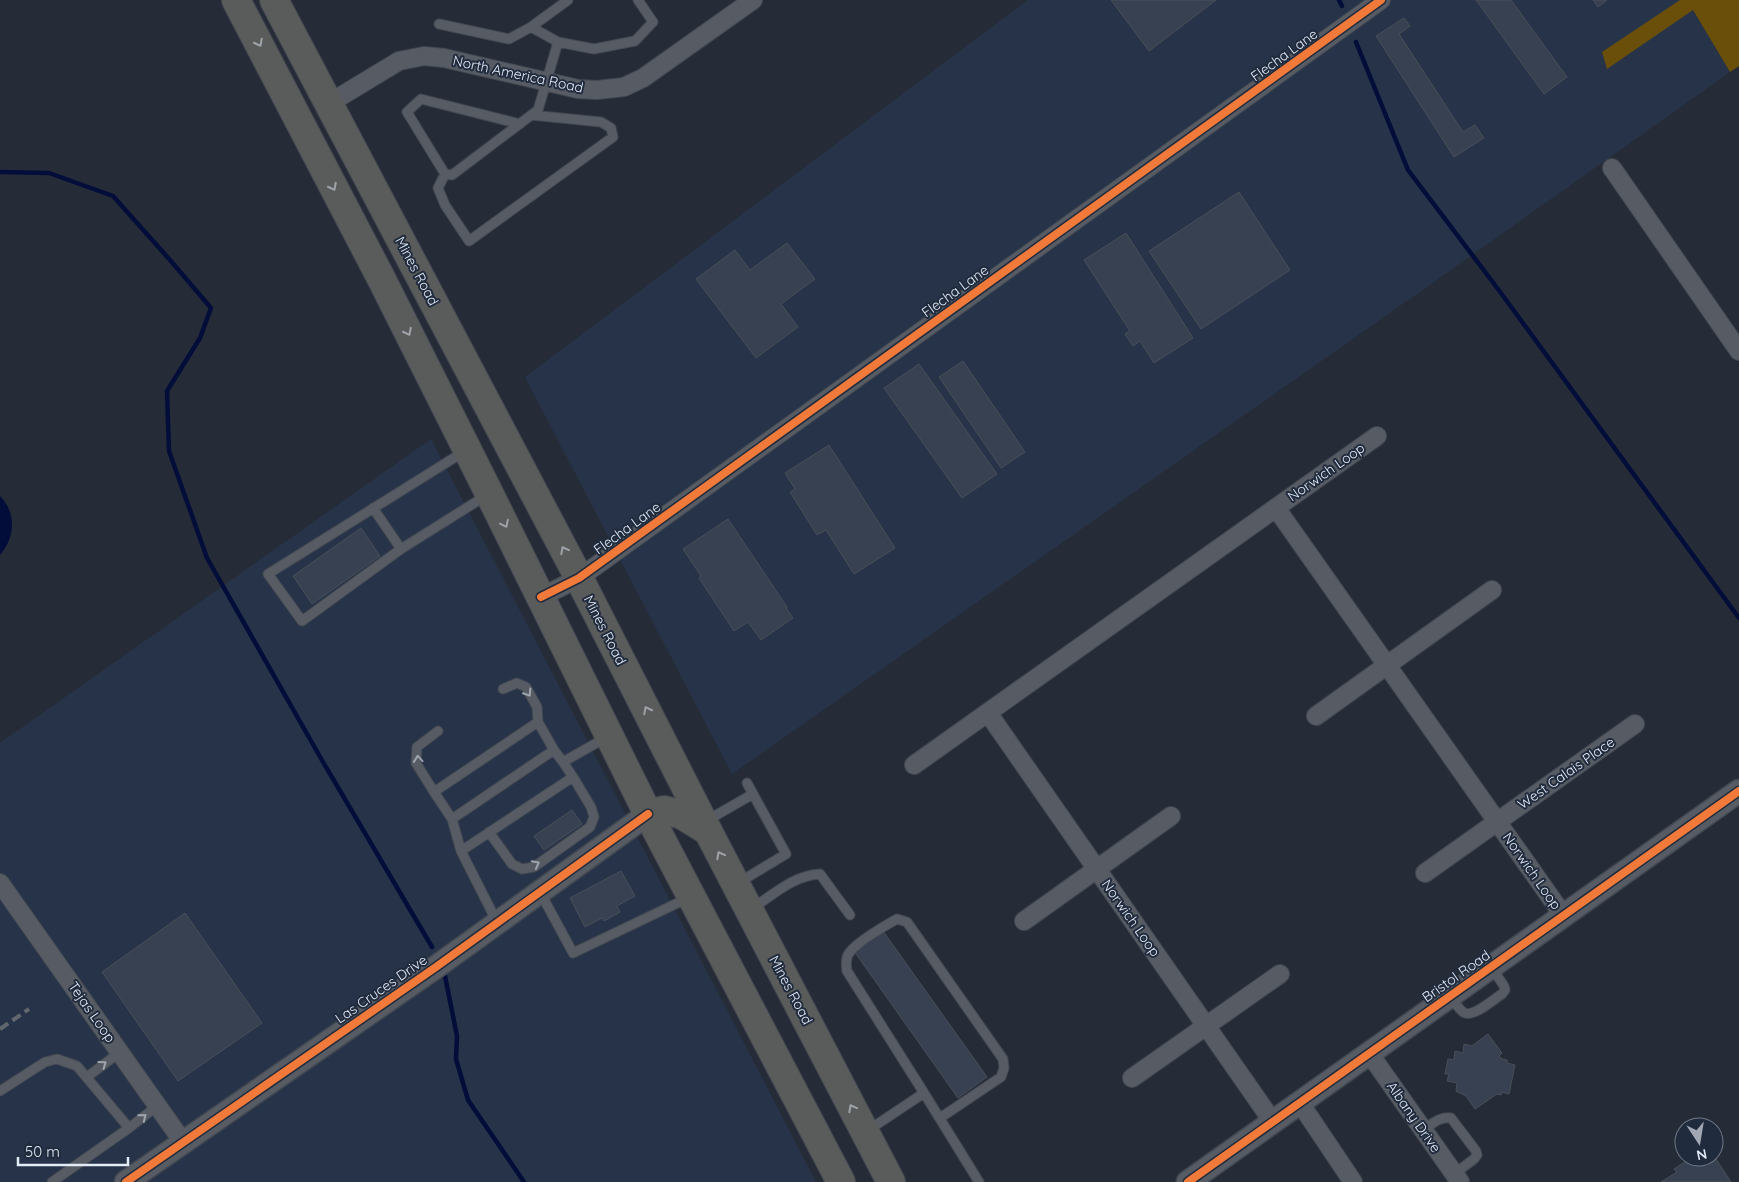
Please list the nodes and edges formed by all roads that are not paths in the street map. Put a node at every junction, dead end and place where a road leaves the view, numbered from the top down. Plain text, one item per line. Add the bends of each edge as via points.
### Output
1 (236, 0) edge
2 (274, 0) edge
3 (568, 0) edge
4 (638, 0) edge
5 (753, 0) edge
6 (1381, 0) edge
7 (439, 24) dead end
8 (531, 27) junction
9 (558, 42) junction
10 (546, 83) junction
11 (328, 104) junction
12 (531, 115) junction
13 (520, 124) junction
14 (1612, 168) dead end
15 (445, 174) junction
16 (1739, 351) edge
17 (1377, 436) dead end
18 (467, 450) junction
19 (489, 493) junction
20 (373, 508) junction
21 (1276, 508) junction
22 (401, 549) junction
23 (579, 578) junction
24 (1492, 590) dead end
25 (541, 597) junction
26 (1387, 666) junction
27 (503, 689) dead end
28 (988, 713) junction
29 (1316, 716) dead end
30 (538, 722) junction
31 (1635, 724) dead end
32 (438, 731) dead end
33 (609, 735) junction
34 (554, 750) junction
35 (563, 762) junction
36 (914, 766) dead end
37 (572, 777) junction
38 (747, 783) dead end
39 (1739, 791) edge
40 (434, 792) junction
41 (753, 794) junction
42 (648, 814) junction
43 (1171, 816) dead end
44 (452, 820) junction
45 (1497, 822) junction
46 (705, 827) junction
47 (489, 832) junction
48 (462, 851) junction
49 (1097, 869) junction
50 (1425, 873) dead end
51 (0, 883) edge
52 (736, 885) junction
53 (540, 892) junction
54 (691, 896) junction
55 (749, 911) junction
56 (850, 915) dead end
57 (1563, 915) junction
58 (1024, 920) dead end
59 (498, 922) junction
60 (1280, 974) dead end
61 (1206, 1026) junction
62 (120, 1052) junction
63 (1369, 1053) junction
64 (87, 1076) junction
65 (1132, 1078) dead end
66 (0, 1091) edge
67 (924, 1093) junction
68 (1300, 1103) junction
69 (157, 1106) junction
70 (940, 1118) junction
71 (1273, 1122) junction
72 (129, 1128) junction
73 (1423, 1130) junction
74 (865, 1132) junction
75 (183, 1142) junction
76 (1457, 1178) edge
77 (52, 1182) edge
78 (126, 1182) edge
79 (841, 1182) edge
80 (891, 1182) edge
81 (979, 1182) edge
82 (1188, 1182) edge
83 (1353, 1182) edge

1 -> 18 main road
2 - 11 main road, Mines Road
3 - 8 lane
4 - 9 lane via 653,22 635,41 594,49
5 - 10 street, North America Road via 643,78 624,87 597,90
6 - 23 street, Flecha Lane
7 - 8 lane via 509,39
8 - 9 lane
9 - 10 lane
10 - 11 street, North America Road via 424,56 399,62
10 - 12 lane via 538,110
23 -> 11 main road, Mines Road
12 - 13 lane
12 - 15 lane via 601,122 611,128 613,137 469,241 445,205 438,188
13 - 15 lane via 452,175
13 - 15 lane via 421,99 407,112
14 - 16 street
17 - 21 street, Norwich Loop
18 - 19 main road
18 - 20 lane
19 - 22 lane
19 -> 25 main road
20 - 22 lane
20 - 22 lane via 268,574 302,621
21 - 26 street, Norwich Loop
21 - 28 street, Norwich Loop
23 - 25 street, Flecha Lane
46 -> 23 main road, Mines Road
24 - 26 street
25 - 33 main road
26 - 29 street
26 - 45 street, Norwich Loop
27 -> 30 lane via 517,683 526,687 537,708
28 - 36 street, Norwich Loop
28 - 49 street, Norwich Loop
30 - 34 lane
30 - 40 lane
31 - 45 street, West Calais Place
40 -> 32 lane via 416,763 417,747
33 - 35 lane
33 - 42 main road
34 - 35 lane
34 - 44 lane
35 - 37 lane
37 - 47 lane
47 -> 37 lane via 512,864 522,869 534,867 590,827 594,818 591,806
38 - 41 lane
39 - 57 street, Bristol Road
40 - 44 lane
41 - 46 lane
41 - 52 lane via 786,854
42 - 46 main road via 664,810
42 - 53 street, Las Cruces Drive
42 - 54 main road
43 - 49 street
44 - 48 lane
45 - 50 street, West Calais Place
45 - 57 street, Norwich Loop
52 -> 46 main road, Mines Road
47 - 48 lane
48 - 59 lane
49 - 58 street
49 - 61 street, Norwich Loop
51 - 62 street, Tejas Loop
52 - 55 main road, Mines Road
53 - 54 lane via 573,953
53 - 59 street, Las Cruces Drive
54 - 79 main road
55 - 56 lane via 800,878 820,874
74 -> 55 main road, Mines Road
57 - 63 street, Bristol Road
59 - 75 street, Las Cruces Drive
60 - 61 street
61 - 65 street
61 - 71 street, Norwich Loop
64 -> 62 lane
62 - 69 street, Tejas Loop
63 - 68 street, Bristol Road
63 - 73 street, Albany Drive
64 - 66 lane via 77,1066 57,1059 45,1062
64 - 72 lane
67 - 70 lane
67 - 70 lane via 847,971 846,961 850,952 897,919 907,922 1004,1059 1001,1077
67 - 74 lane
68 - 71 street, Bristol Road
68 - 83 street
72 -> 69 lane
69 - 75 street, Tejas Loop
70 - 81 lane
71 - 82 street, Bristol Road
72 - 77 lane
73 - 76 street, Albany Drive
73 - 76 lane via 1440,1119 1452,1118 1476,1151 1477,1156
74 - 80 main road, Mines Road
75 - 78 street, Las Cruces Drive

